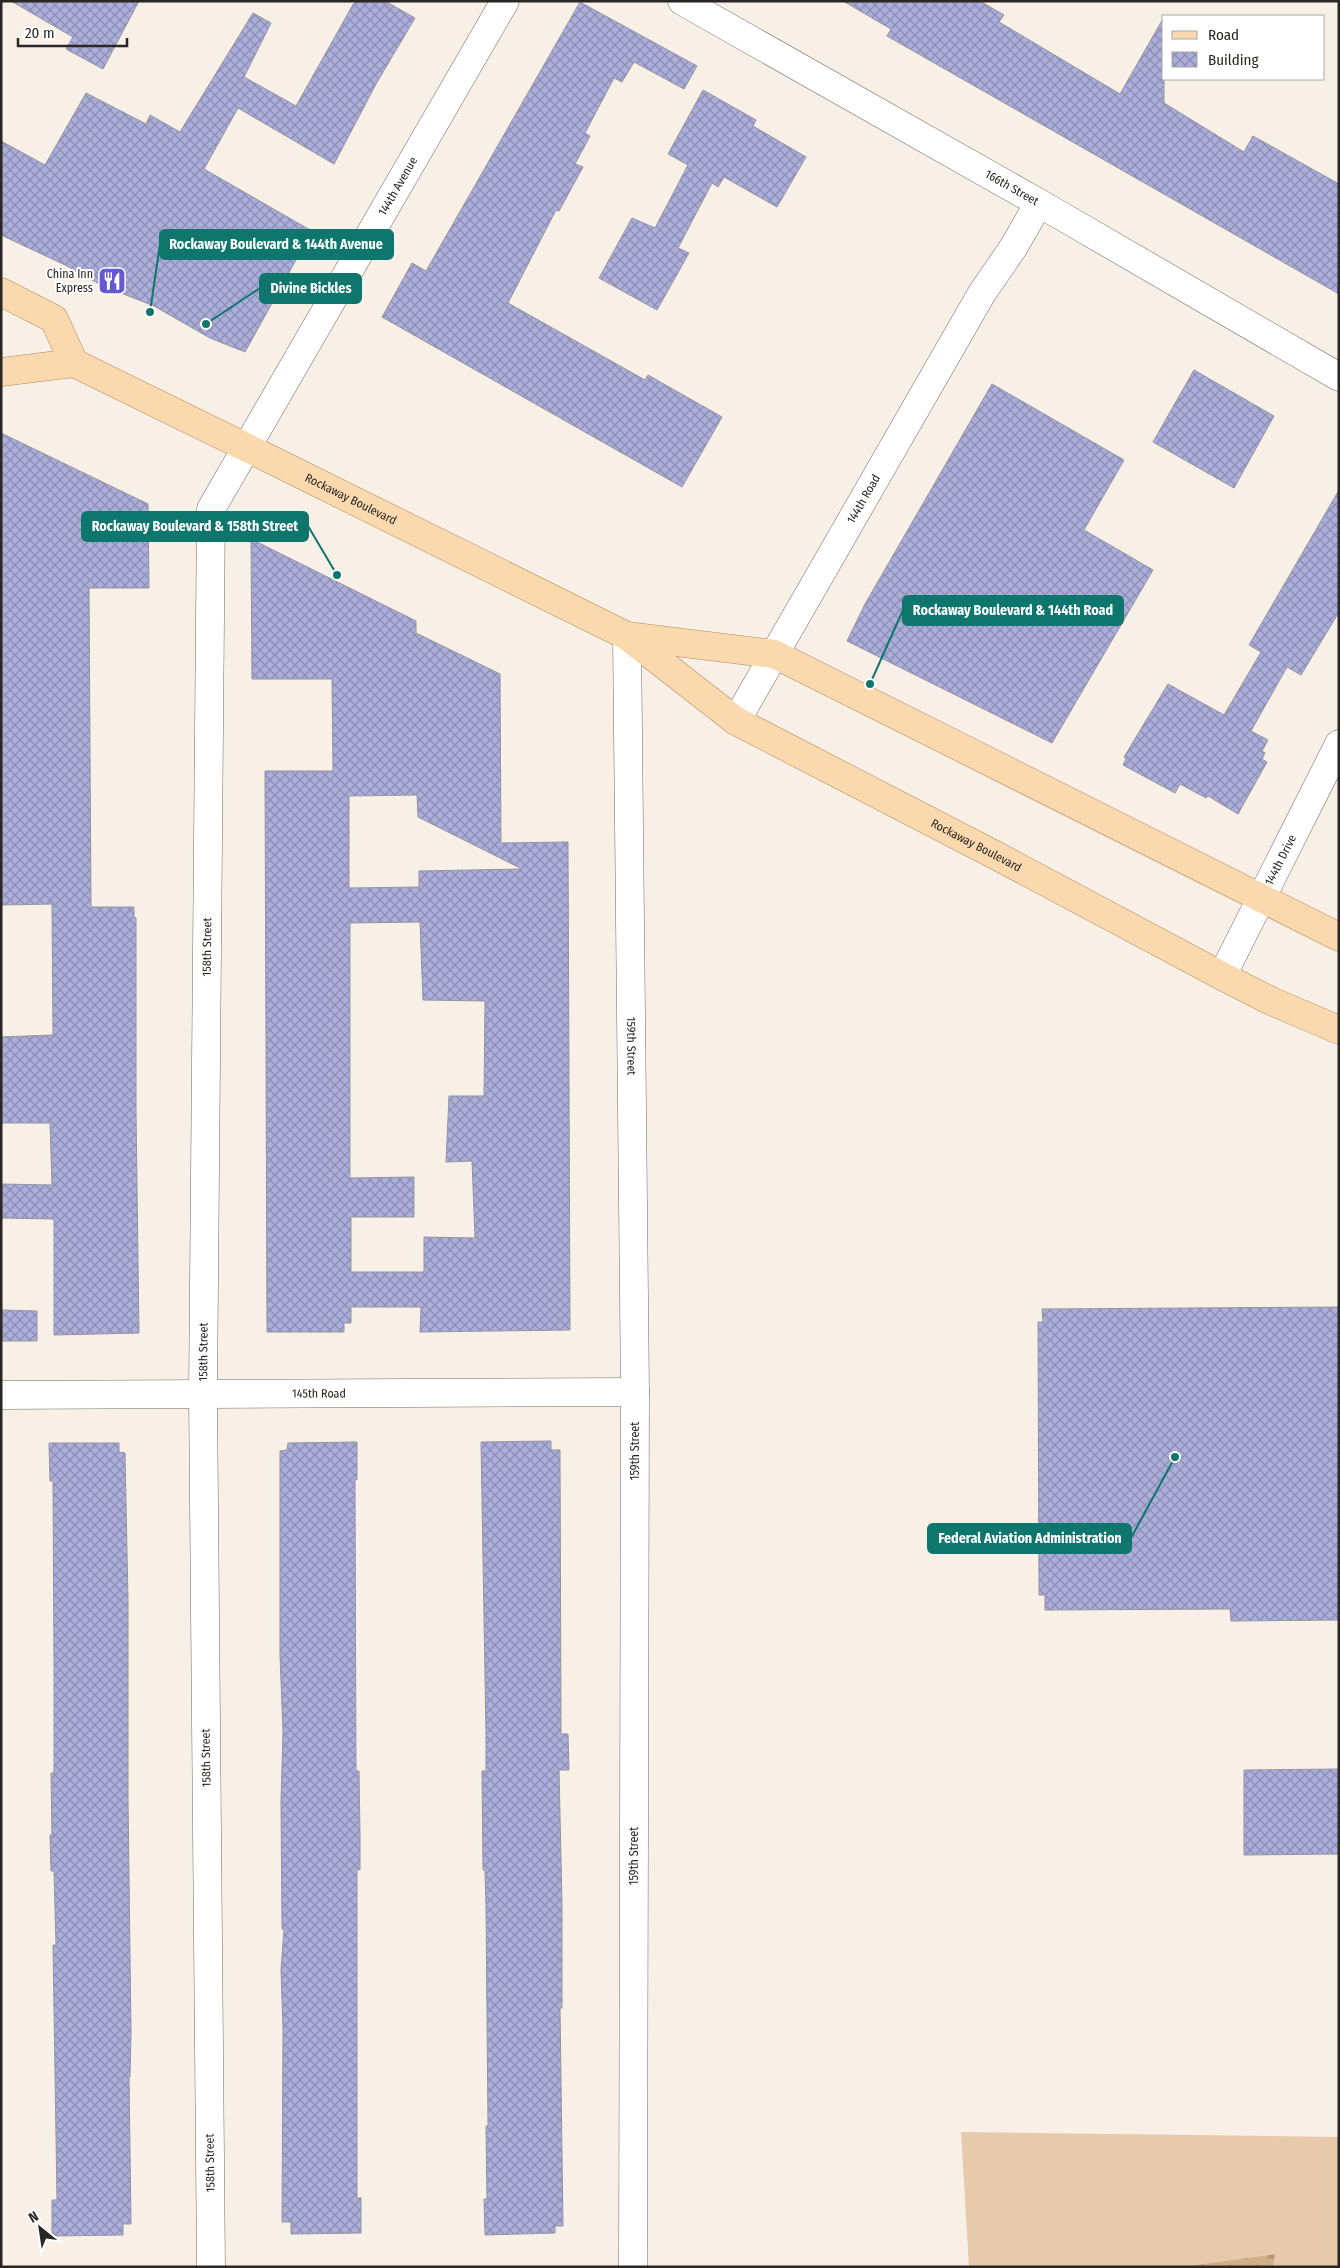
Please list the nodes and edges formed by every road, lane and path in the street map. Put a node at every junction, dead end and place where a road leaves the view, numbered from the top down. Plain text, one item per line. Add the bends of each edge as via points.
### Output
1 (505, 1) edge
2 (682, 1) edge
3 (1039, 203) junction
4 (1, 292) edge
5 (74, 363) junction
6 (1, 372) edge
7 (1339, 377) edge
8 (248, 448) junction
9 (627, 636) junction
10 (774, 654) junction
11 (736, 721) junction
12 (1339, 744) edge
13 (1261, 898) junction
14 (1339, 937) edge
15 (1222, 976) junction
16 (1339, 1030) edge
17 (635, 1392) junction
18 (1, 1394) edge
19 (203, 1394) junction
20 (211, 2267) edge
21 (633, 2267) edge

1 - 8 street, 144th Avenue
2 - 3 street, 166th Street
3 - 7 street, 166th Street
3 - 10 street, 144th Road via 992,278
4 - 5 main road via 54,319
5 - 6 main road
5 - 8 main road, Rockaway Boulevard
8 - 9 main road, Rockaway Boulevard
8 - 19 street, 158th Street via 212,510
9 - 10 main road, Rockaway Boulevard
9 - 11 main road, Rockaway Boulevard
9 - 17 street, 159th Street
10 - 11 street, 144th Road
10 - 13 main road, Rockaway Boulevard
11 - 15 main road, Rockaway Boulevard
12 - 13 street, 144th Drive
13 - 14 main road, Rockaway Boulevard
13 - 15 street, 144th Drive
15 - 16 main road, Rockaway Boulevard
17 - 19 street, 145th Road
17 - 21 street, 159th Street
18 - 19 street, 145th Road
19 - 20 street, 158th Street

